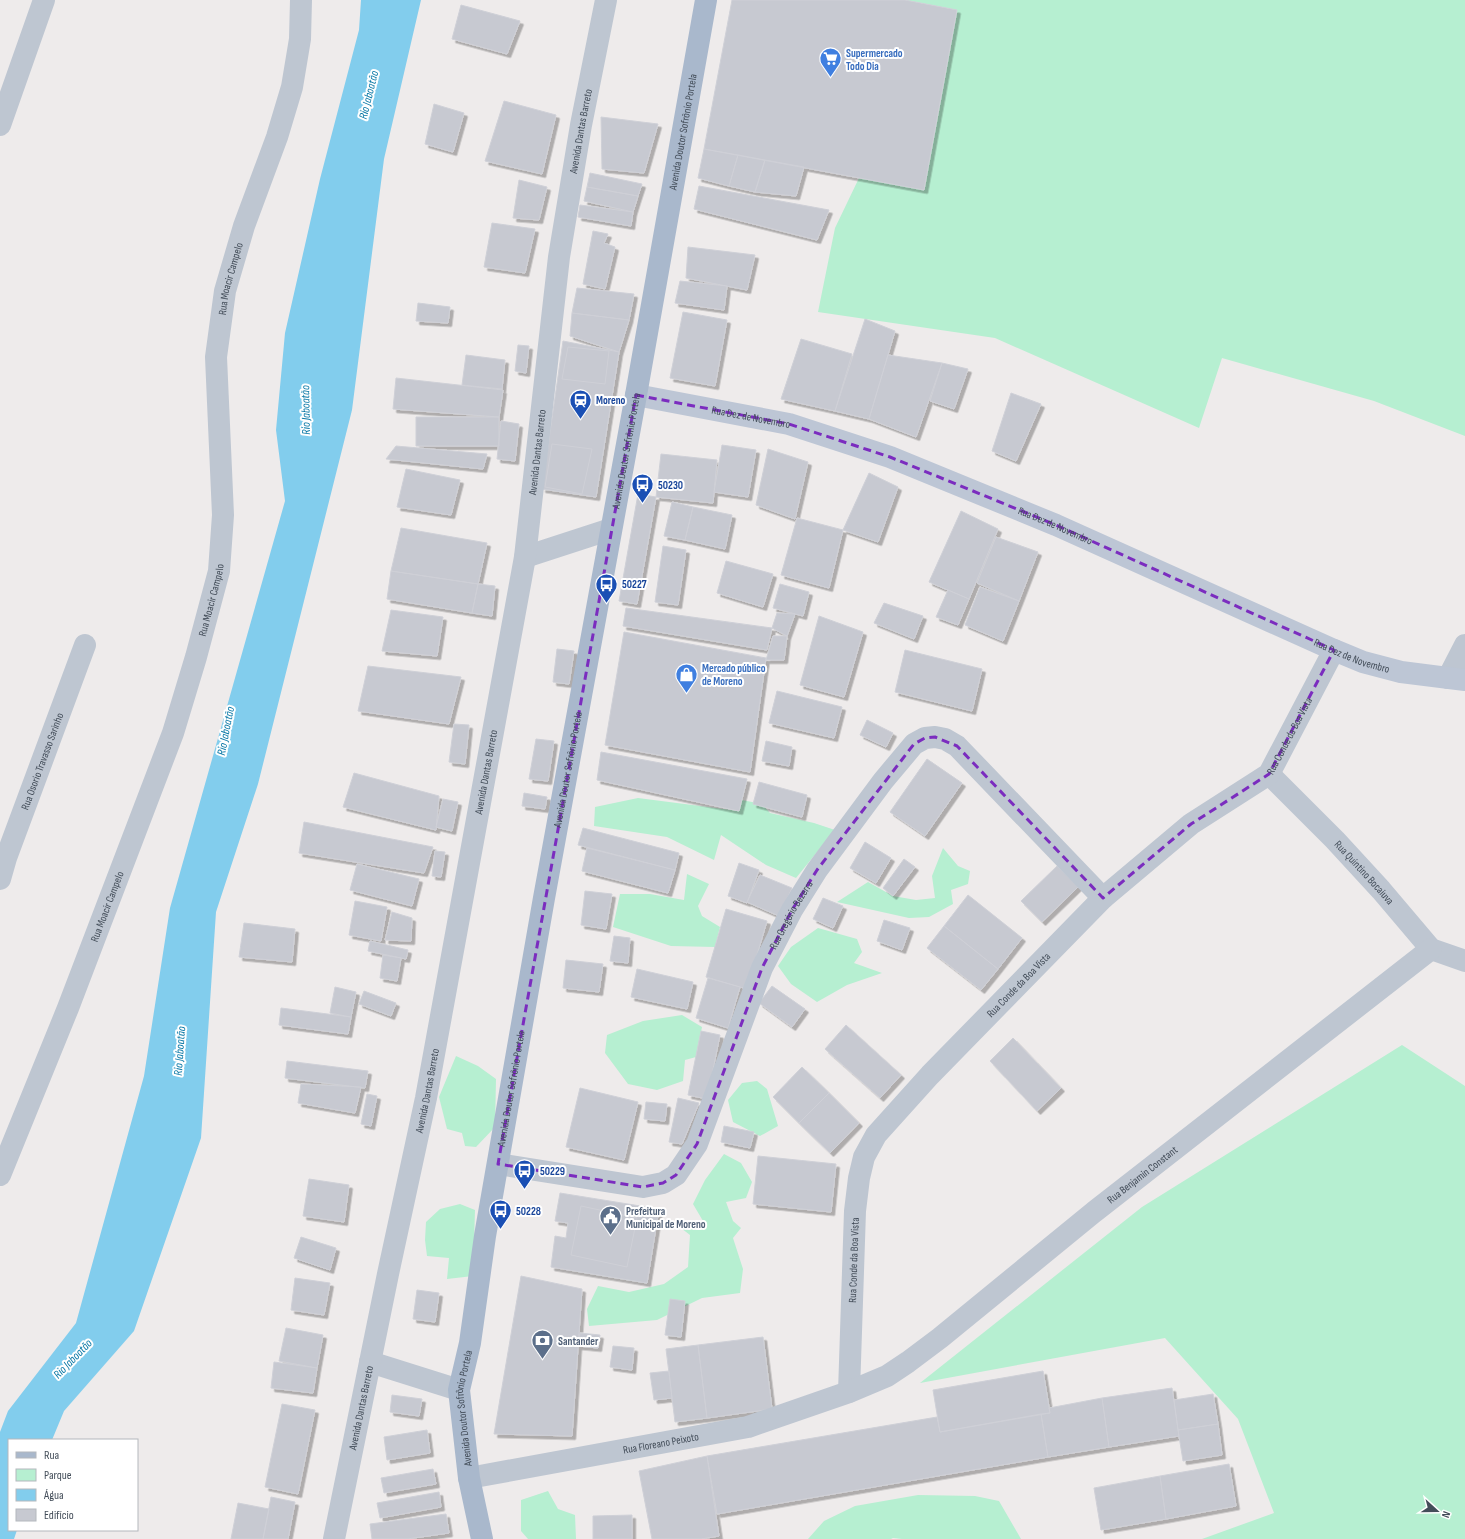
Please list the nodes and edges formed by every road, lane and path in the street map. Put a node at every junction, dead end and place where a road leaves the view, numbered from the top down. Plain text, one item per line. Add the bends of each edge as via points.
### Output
1 (44, 0) edge
2 (301, 0) edge
3 (606, 0) edge
4 (706, 0) edge
5 (7, 82) edge
6 (0, 125) edge
7 (636, 395) junction
8 (611, 529) junction
9 (525, 557) junction
10 (86, 645) dead end
11 (1465, 645) edge
12 (1334, 650) junction
13 (1456, 679) edge
14 (1269, 774) junction
15 (3, 857) edge
16 (0, 879) edge
17 (1103, 898) junction
18 (1431, 949) junction
19 (1465, 961) edge
20 (498, 1164) junction
21 (0, 1175) edge
22 (370, 1362) junction
23 (459, 1390) junction
24 (849, 1392) junction
25 (469, 1478) junction
26 (334, 1539) edge
27 (482, 1539) edge

1 - 5 street
2 - 21 street, Rua Moacir Campelo via 300,39 292,88 244,226 225,292 216,357 223,515 219,571 173,733 68,1008
3 - 9 street, Avenida Dantas Barreto via 581,125 559,257
4 - 7 main road, Avenida Doutor Sofrônio Portela
5 - 6 street
7 - 8 main road, Avenida Doutor Sofrônio Portela
7 - 12 main road, Rua Dez de Novembro via 789,424 890,456 1056,525
8 - 9 street
8 - 20 main road, Avenida Doutor Sofrônio Portela
9 - 22 street, Avenida Dantas Barreto via 426,1098
10 - 15 street, Rua Osorio Travasso Sarinho
11 - 13 street
12 - 13 main road, Rua Dez de Novembro via 1363,662 1401,672
12 - 14 street, Rua Conde da Boa Vista
14 - 17 street, Rua Conde da Boa Vista via 1191,824
14 - 18 street, Rua Quintino Bocaiuva via 1345,851
15 - 16 street, Rua Osorio Travasso Sarinho
17 - 20 street, Rua Gregório Bezerra via 957,746 945,739 924,738 914,744 883,781 792,910 762,968 697,1144 676,1175 663,1183 643,1187
17 - 24 street, Rua Conde da Boa Vista via 930,1075 876,1136 864,1157 855,1211
18 - 19 street
18 - 24 street, Rua Benjamin Constant via 1094,1212 908,1362 887,1376
20 - 23 main road, Avenida Doutor Sofrônio Portela via 484,1236 470,1343
22 - 23 street
22 - 26 street, Avenida Dantas Barreto
23 - 25 main road, Avenida Doutor Sofrônio Portela
24 - 25 street, Rua Floreano Peixoto via 748,1427
25 - 27 main road, Avenida Doutor Sofrônio Portela

